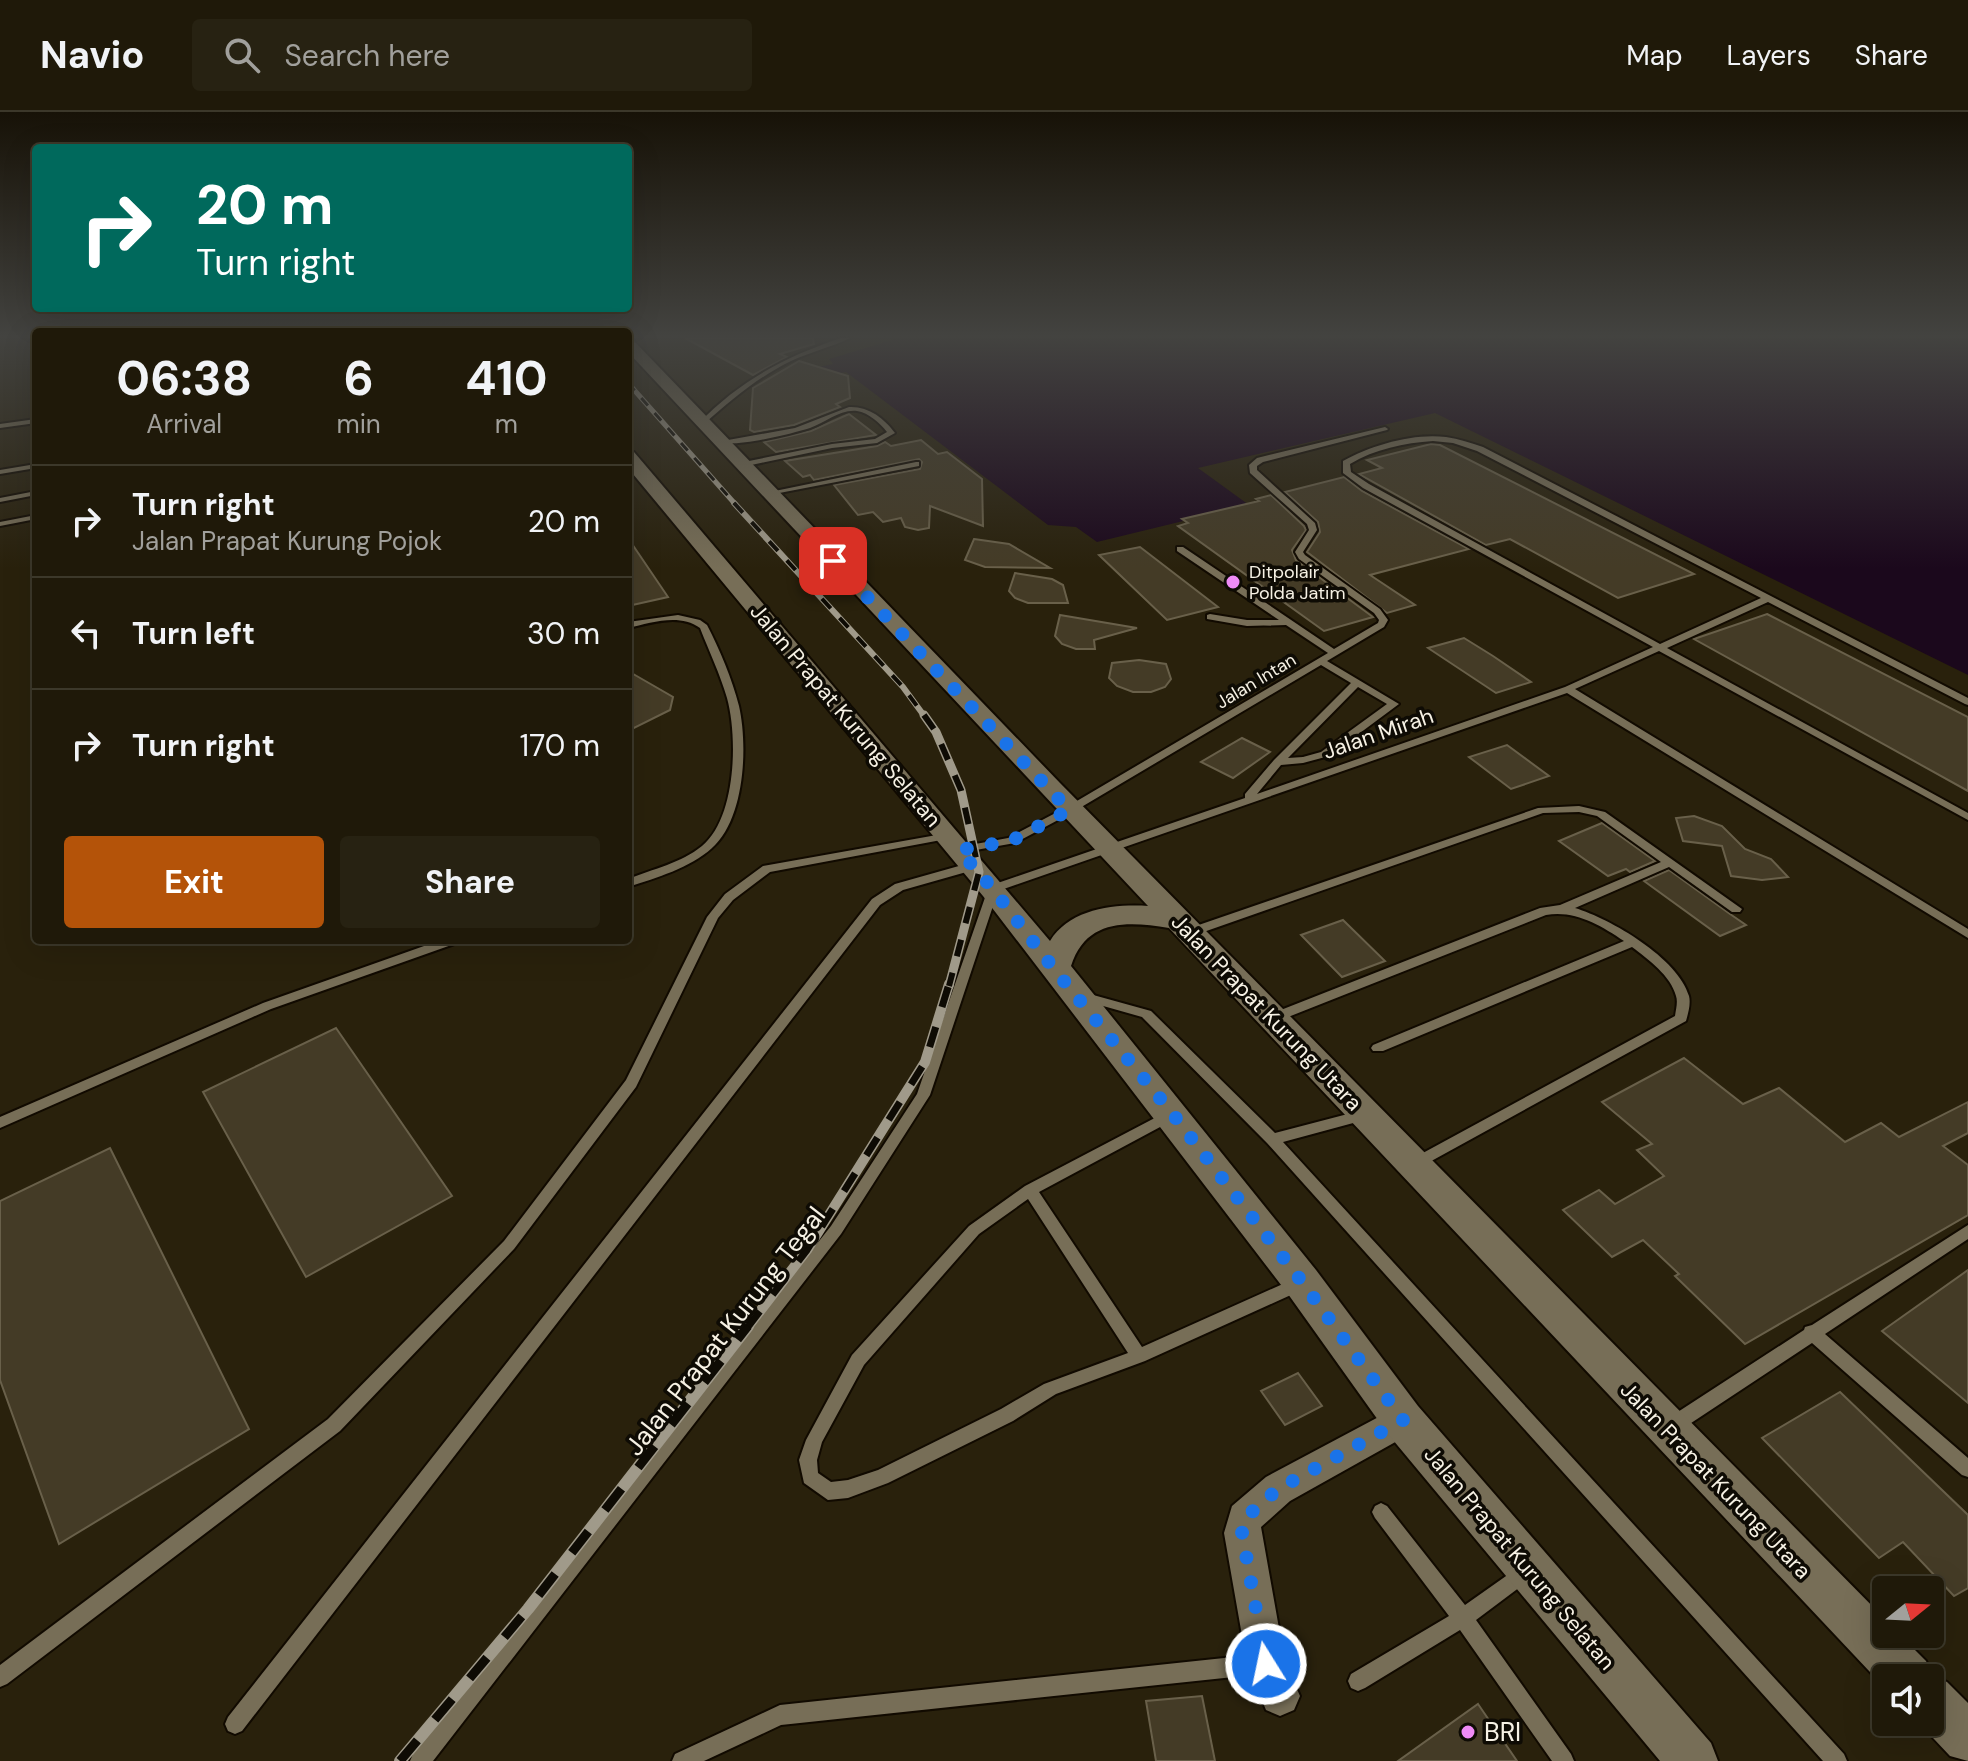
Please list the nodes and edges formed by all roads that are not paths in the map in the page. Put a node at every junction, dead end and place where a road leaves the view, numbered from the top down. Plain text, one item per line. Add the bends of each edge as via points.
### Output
1 (696, 415) edge
2 (734, 415) edge
3 (831, 415) edge
4 (869, 415) edge
5 (32, 422) edge
6 (0, 426) edge
7 (1385, 429) dead end
8 (722, 443) junction
9 (632, 461) edge
10 (916, 464) dead end
11 (32, 467) edge
12 (0, 472) edge
13 (769, 493) junction
14 (32, 494) edge
15 (0, 500) edge
16 (32, 518) edge
17 (0, 524) edge
18 (1180, 549) dead end
19 (1767, 599) junction
20 (1210, 617) dead end
21 (1288, 622) junction
22 (632, 624) edge
23 (1660, 650) junction
24 (1334, 653) junction
25 (1321, 661) junction
26 (1357, 682) junction
27 (1568, 689) junction
28 (1968, 702) edge
29 (1278, 762) junction
30 (1247, 798) junction
31 (1069, 810) junction
32 (1968, 817) edge
33 (1107, 849) junction
34 (968, 860) junction
35 (1670, 862) junction
36 (632, 881) edge
37 (1736, 909) dead end
38 (1560, 910) junction
39 (1185, 926) junction
40 (1968, 934) edge
41 (1633, 942) junction
42 (442, 944) edge
43 (1065, 982) junction
44 (1273, 1018) junction
45 (1378, 1048) dead end
46 (1172, 1113) junction
47 (1365, 1114) junction
48 (0, 1123) edge
49 (1272, 1139) junction
50 (1413, 1165) junction
51 (1030, 1190) junction
52 (1968, 1231) edge
53 (1302, 1282) junction
54 (1811, 1332) junction
55 (1139, 1356) junction
56 (1403, 1420) junction
57 (1666, 1429) junction
58 (1968, 1469) edge
59 (1381, 1512) dead end
60 (1530, 1570) junction
61 (1463, 1618) junction
62 (1895, 1664) edge
63 (0, 1677) edge
64 (1273, 1680) joint
65 (1358, 1681) dead end
66 (1944, 1713) edge
67 (235, 1724) dead end
68 (1968, 1738) edge
69 (420, 1761) edge
70 (682, 1761) edge
71 (1564, 1761) edge
72 (1693, 1761) edge
73 (1837, 1761) edge

1 - 8 street, Jalan Prapat Kurung Utara
2 - 8 lane
3 - 8 lane via 775,435
4 - 8 lane via 891,433 877,441 832,446
5 - 6 lane
7 - 24 lane, Jalan Intan via 1253,465 1253,471 1311,523 1313,530 1299,552 1384,620
8 - 13 street, Jalan Prapat Kurung Utara
9 - 34 street, Jalan Prapat Kurung Selatan
10 - 13 lane
11 - 12 lane
13 - 31 street, Jalan Prapat Kurung Utara
14 - 15 lane
16 - 17 lane
18 - 21 lane
19 - 23 lane, Jalan Mirah
19 - 23 lane via 1463,443 1423,440 1346,463 1347,473 1366,486
19 - 28 lane
20 - 21 lane
21 - 24 lane
22 - 36 lane via 682,617 698,621 736,718 735,787 716,839 696,855
23 - 27 lane, Jalan Mirah
23 - 32 lane
24 - 25 lane, Jalan Intan
25 - 26 lane
25 - 31 lane, Jalan Intan
26 - 29 lane
26 - 29 lane via 1389,699 1392,708 1325,754
27 - 30 lane, Jalan Mirah
27 - 40 lane
29 - 30 lane
30 - 33 lane, Jalan Mirah
31 - 33 street, Jalan Prapat Kurung Utara
31 - 34 lane, Jalan Intan
33 - 34 lane, Jalan Mirah
33 - 39 street, Jalan Prapat Kurung Utara
34 - 43 street, Jalan Prapat Kurung Selatan
34 - 63 lane via 767,869 729,897 713,917 631,1083 509,1245 334,1425
34 - 67 lane via 899,887 876,902
34 - 69 lane, Jalan Prapat Kurung Tegal via 923,1095 836,1230
35 - 37 lane
35 - 38 lane
35 - 39 lane via 1601,814 1542,810
38 - 41 lane via 1592,918
38 - 44 lane via 1544,911
39 - 43 street via 1145,914 1115,915 1080,927 1064,942
39 - 44 street, Jalan Prapat Kurung Utara
41 - 45 lane
41 - 50 lane via 1668,972 1683,997 1681,1018
42 - 48 lane via 267,1006
43 - 46 street, Jalan Prapat Kurung Selatan
43 - 49 lane via 1146,1014
44 - 47 street, Jalan Prapat Kurung Utara
46 - 51 lane
46 - 53 street, Jalan Prapat Kurung Selatan
47 - 49 lane
47 - 50 street, Jalan Prapat Kurung Utara
49 - 73 lane
50 - 57 street, Jalan Prapat Kurung Utara
51 - 55 lane
51 - 55 lane via 974,1230 858,1360 814,1440 810,1477 828,1491 882,1477 1050,1389
52 - 54 lane
53 - 55 lane
53 - 56 street, Jalan Prapat Kurung Selatan
54 - 57 lane
54 - 58 lane
56 - 60 street, Jalan Prapat Kurung Selatan
56 - 64 street via 1278,1489 1245,1518 1242,1533
57 - 62 street, Jalan Prapat Kurung Utara
59 - 61 lane
60 - 61 lane
60 - 72 street, Jalan Prapat Kurung Selatan
61 - 65 lane
61 - 71 lane
64 - 70 lane via 780,1715
66 - 68 street

